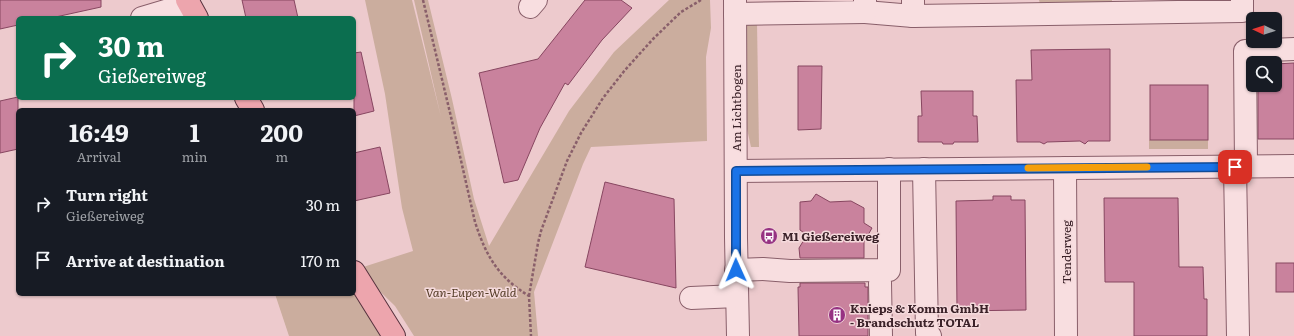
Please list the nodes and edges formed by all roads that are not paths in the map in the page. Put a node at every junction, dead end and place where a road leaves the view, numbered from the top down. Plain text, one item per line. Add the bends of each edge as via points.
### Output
1 (1242, 0) edge
2 (865, 6) edge
3 (735, 7) edge
4 (191, 8) edge
5 (913, 8) edge
6 (152, 16) edge
7 (1294, 50) edge
8 (1294, 166) edge
9 (1240, 167) junction
10 (1065, 168) junction
11 (889, 169) junction
12 (924, 169) junction
13 (736, 171) junction
14 (736, 270) junction
15 (356, 275) edge
16 (880, 283) dead end
17 (737, 296) junction
18 (691, 298) dead end
19 (394, 336) edge
20 (738, 336) edge
21 (881, 336) edge
22 (930, 336) edge
23 (1066, 336) edge
24 (1238, 336) edge

1 - 5 street via 1242,11
2 - 3 street
2 - 5 street
3 - 13 street, Am Lichtbogen
4 - 6 street
7 - 9 street via 1244,51
8 - 9 street
9 - 10 street
9 - 24 street
10 - 12 street
10 - 23 street, Tenderweg
11 - 12 street
11 - 13 street
11 - 14 street via 889,270
12 - 22 street via 927,333
13 - 14 street, Am Lichtbogen
14 - 17 street, Am Lichtbogen
15 - 19 main road
16 - 21 street
17 - 18 street
17 - 20 street, Am Lichtbogen

